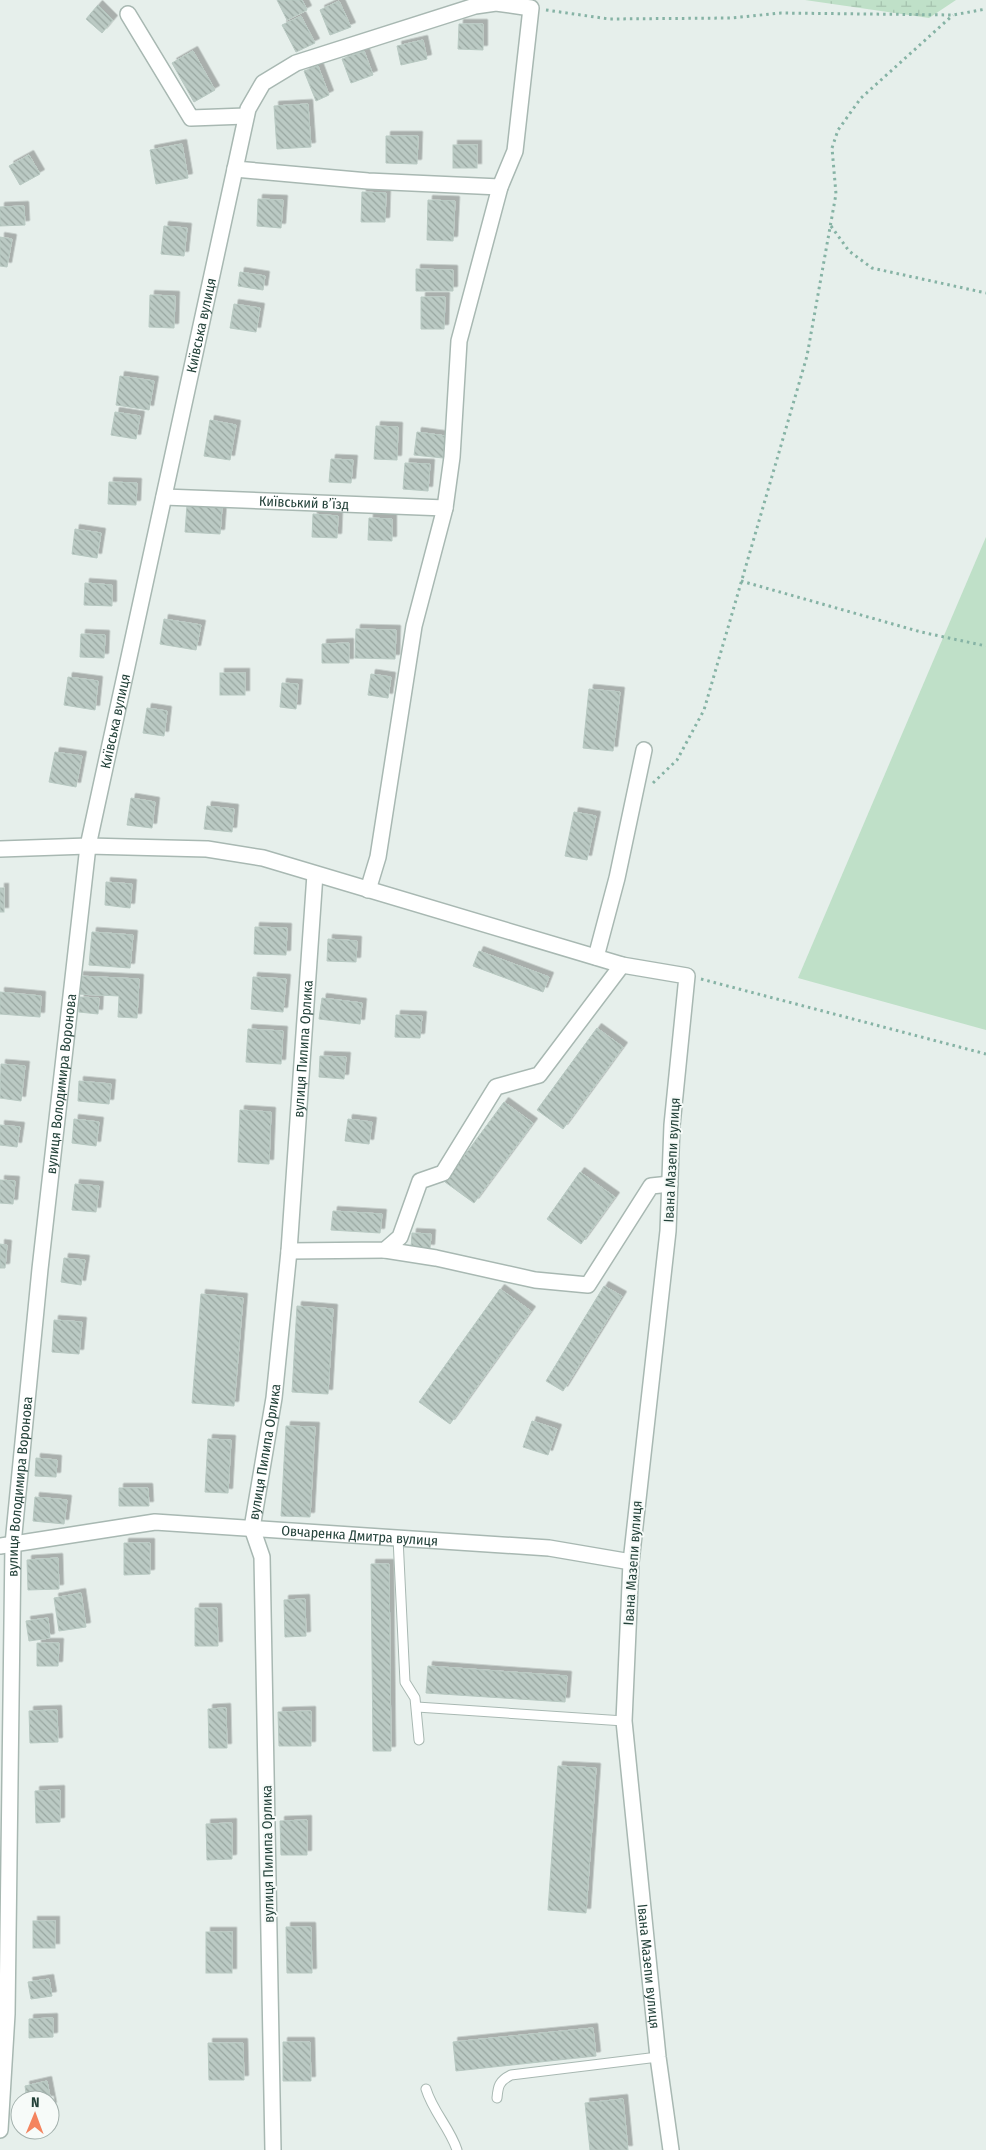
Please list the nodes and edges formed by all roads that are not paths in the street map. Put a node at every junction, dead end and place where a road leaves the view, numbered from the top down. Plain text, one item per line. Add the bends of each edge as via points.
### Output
1 (128, 14) dead end
2 (246, 116) junction
3 (234, 169) junction
4 (500, 187) junction
5 (164, 496) junction
6 (445, 508) junction
7 (644, 750) dead end
8 (88, 846) junction
9 (0, 850) edge
10 (315, 874) junction
11 (368, 890) junction
12 (596, 958) junction
13 (622, 965) junction
14 (670, 1184) junction
15 (385, 1250) junction
16 (289, 1251) junction
17 (252, 1528) junction
18 (398, 1538) junction
19 (7, 1545) edge
20 (631, 1562) junction
21 (417, 1707) junction
22 (624, 1720) junction
23 (419, 1740) dead end
24 (658, 2057) junction
25 (426, 2089) dead end
26 (497, 2098) dead end
27 (0, 2130) edge
28 (273, 2150) edge
29 (457, 2150) edge
30 (671, 2150) edge

1 - 2 street via 191,118
2 - 3 street, Київська вулиця
2 - 4 street, Київська вулиця via 263,83 296,63 474,6 496,3 531,8 515,151
3 - 4 street via 368,181
3 - 5 street, Київська вулиця
4 - 6 street via 460,341
5 - 6 street, Київський в’їзд
5 - 8 street, Київська вулиця
6 - 11 street via 414,626 378,857
7 - 12 street
8 - 9 street
8 - 10 street via 207,849 263,858
8 - 19 street, вулиця Володимира Воронова
10 - 11 street
10 - 16 street, вулиця Пилипа Орлика
11 - 12 street
12 - 13 street
13 - 14 street, Івана Мазепи вулиця via 687,976 672,1125
13 - 15 street via 539,1075 496,1087 443,1173 420,1181 400,1237
14 - 15 street via 651,1186 588,1285 535,1280
14 - 20 street, Івана Мазепи вулиця via 668,1230
15 - 16 street
16 - 17 street, вулиця Пилипа Орлика via 274,1398
17 - 18 street, Овчаренка Дмитра вулиця
17 - 19 street, Овчаренка Дмитра вулиця via 155,1522
17 - 28 street, вулиця Пилипа Орлика via 262,1557
18 - 20 street, Овчаренка Дмитра вулиця via 549,1548
18 - 21 lane via 405,1682
19 - 27 street, вулиця Володимира Воронова via 7,2014
20 - 22 street, Івана Мазепи вулиця
21 - 22 lane
21 - 23 lane
22 - 24 street, Івана Мазепи вулиця
24 - 26 lane via 510,2075 498,2087
24 - 30 street, Івана Мазепи вулиця
25 - 29 lane via 431,2106 453,2137

